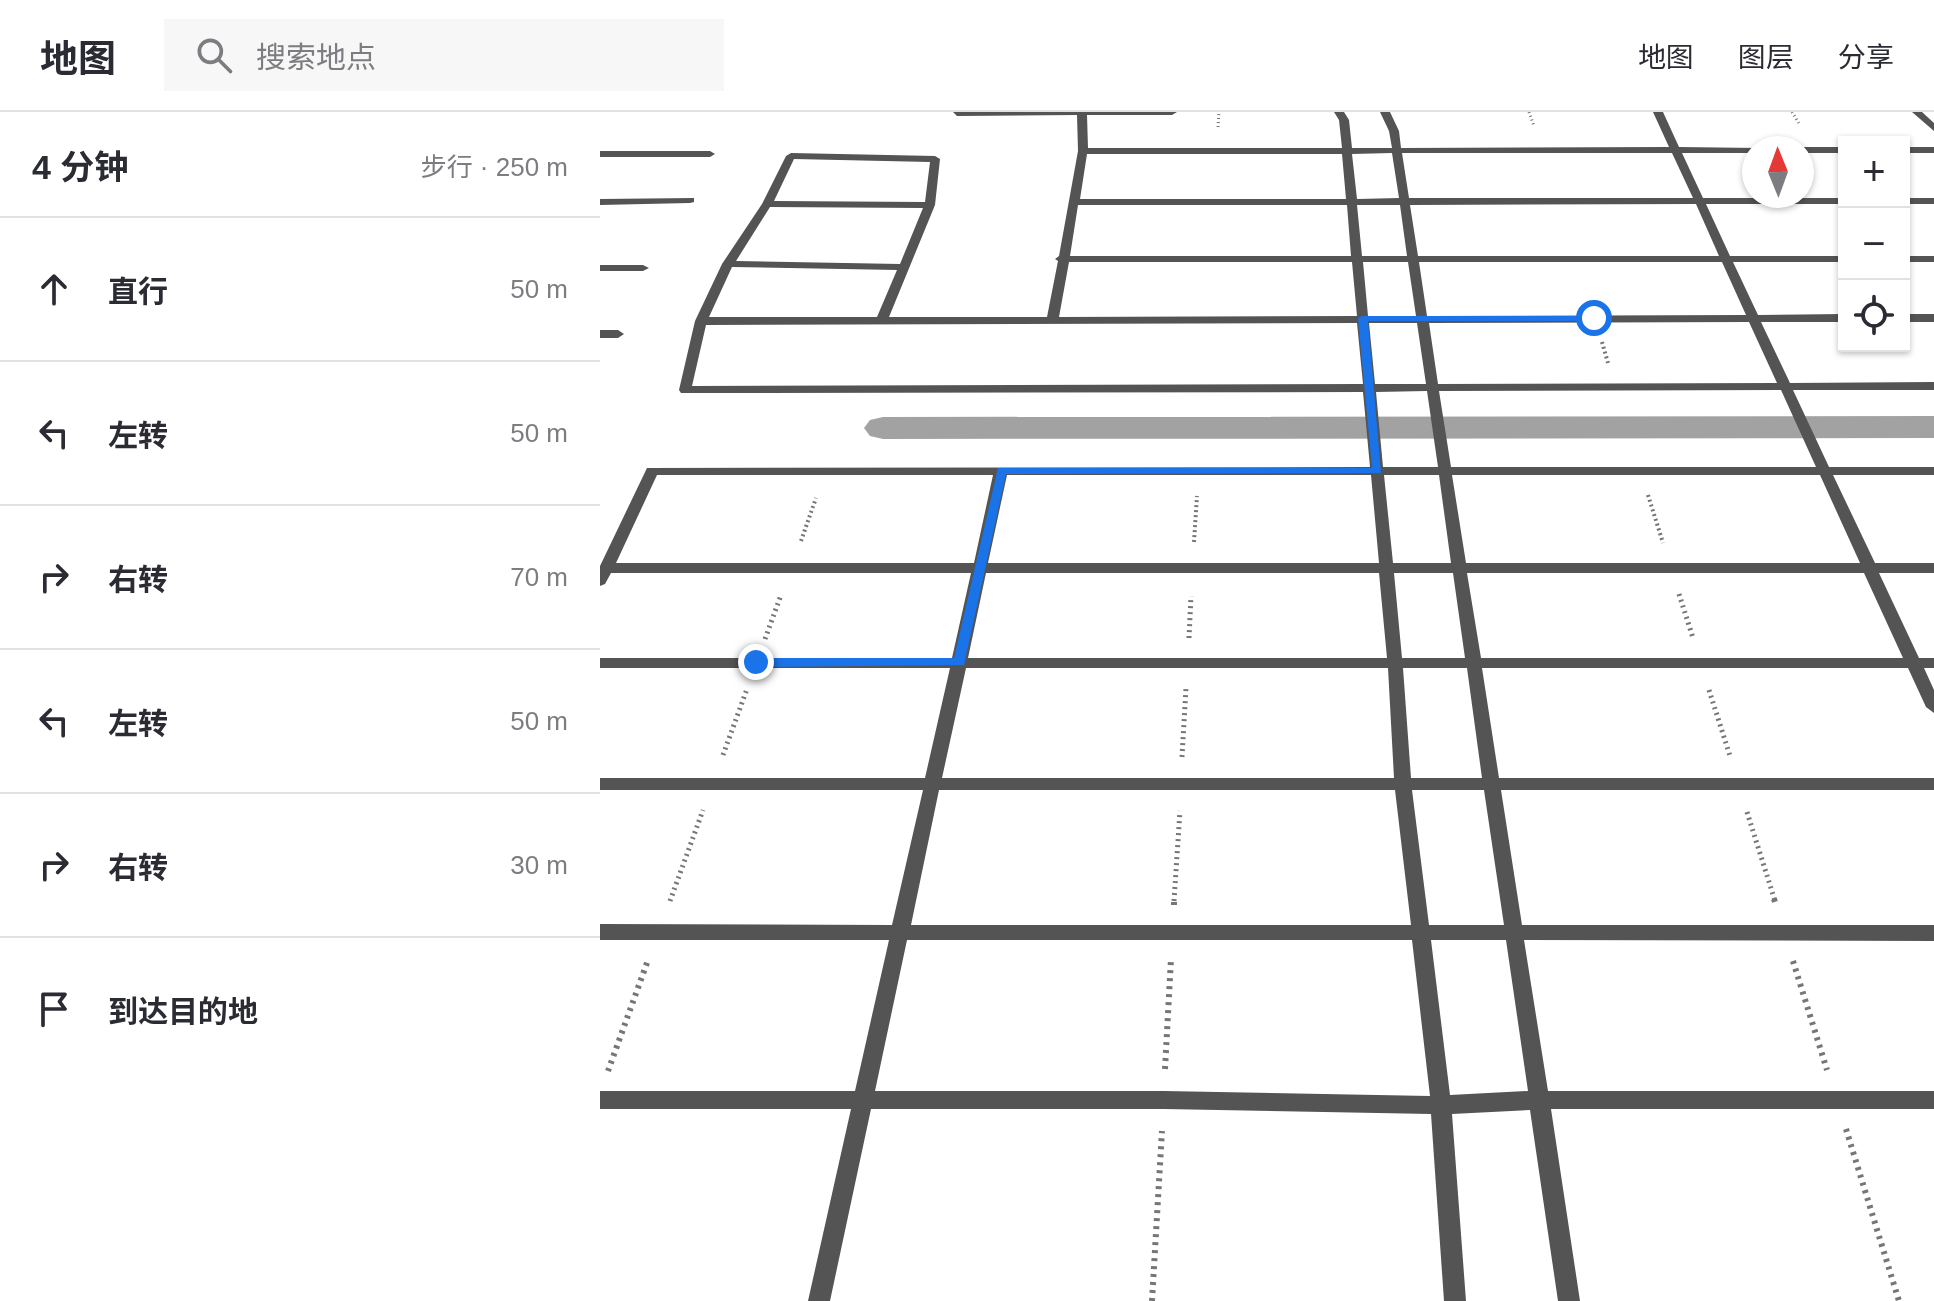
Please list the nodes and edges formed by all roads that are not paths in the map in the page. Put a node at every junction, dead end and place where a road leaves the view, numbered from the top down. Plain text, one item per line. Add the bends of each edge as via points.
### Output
1 (1082, 112) edge
2 (1172, 112) edge
3 (1339, 112) edge
4 (1385, 112) edge
5 (1658, 112) edge
6 (1917, 112) edge
7 (957, 113) edge
8 (1934, 128) edge
9 (1742, 150) edge
10 (1814, 150) edge
11 (1838, 150) edge
12 (1910, 150) edge
13 (1934, 150) edge
14 (1083, 151) junction
15 (1347, 151) junction
16 (1397, 151) junction
17 (1677, 151) junction
18 (600, 154) edge
19 (710, 154) dead end
20 (690, 200) dead end
21 (1354, 201) junction
22 (1404, 201) junction
23 (1701, 201) junction
24 (1838, 201) edge
25 (1910, 201) edge
26 (1934, 201) edge
27 (600, 202) edge
28 (1073, 202) junction
29 (767, 204) junction
30 (930, 205) junction
31 (1061, 259) junction
32 (1359, 259) junction
33 (1413, 259) junction
34 (1728, 259) junction
35 (1838, 259) edge
36 (1910, 259) edge
37 (1934, 259) edge
38 (728, 264) junction
39 (904, 267) junction
40 (600, 268) edge
41 (643, 268) dead end
42 (1053, 318) junction
43 (1363, 318) junction
44 (1422, 318) junction
45 (1755, 318) junction
46 (1838, 318) edge
47 (1910, 318) edge
48 (1934, 318) edge
49 (882, 319) junction
50 (701, 321) junction
51 (600, 334) edge
52 (618, 334) dead end
53 (1934, 386) edge
54 (1787, 387) junction
55 (1369, 388) junction
56 (1432, 388) junction
57 (1001, 471) junction
58 (1377, 471) junction
59 (1445, 471) junction
60 (1826, 471) junction
61 (1934, 471) edge
62 (980, 568) junction
63 (1386, 568) junction
64 (1459, 568) junction
65 (1869, 568) junction
66 (1934, 568) edge
67 (603, 574) edge
68 (959, 662) junction
69 (1395, 662) junction
70 (1473, 662) junction
71 (600, 663) edge
72 (1914, 663) junction
73 (1934, 663) edge
74 (1934, 707) edge
75 (1403, 783) junction
76 (600, 784) edge
77 (933, 784) junction
78 (1492, 784) junction
79 (1934, 784) edge
80 (600, 932) edge
81 (900, 933) junction
82 (1420, 933) junction
83 (1514, 933) junction
84 (1934, 933) edge
85 (600, 1100) edge
86 (863, 1100) junction
87 (1539, 1100) junction
88 (1934, 1100) edge
89 (1441, 1105) junction
90 (819, 1301) edge
91 (1455, 1301) edge
92 (1569, 1301) edge

1 - 2 street
1 - 7 street
1 - 14 street
3 - 15 street
4 - 16 street
5 - 17 street
6 - 8 street
9 - 17 street
10 - 11 street
12 - 13 street
14 - 15 street
14 - 28 street
15 - 16 street
15 - 21 street
16 - 17 street
16 - 22 street
17 - 23 street
18 - 19 street
20 - 27 street
21 - 22 street
21 - 28 street
21 - 32 street
22 - 23 street
22 - 33 street
23 - 24 street
23 - 34 street
25 - 26 street
28 - 31 street
29 - 30 street
29 - 30 street via 791,156 935,159
29 - 38 street
30 - 39 street
31 - 32 street
31 - 42 street
32 - 33 street
32 - 43 street
33 - 34 street
33 - 44 street
34 - 35 street
34 - 45 street
36 - 37 street
38 - 39 street
38 - 50 street
39 - 49 street
40 - 41 street
42 - 43 street
42 - 49 street
43 - 44 street
43 - 55 street
44 - 45 street
44 - 56 street
45 - 46 street
45 - 54 street
47 - 48 street
49 - 50 street
50 - 55 street via 685,390
51 - 52 street
53 - 54 street
54 - 56 street
54 - 60 street
55 - 56 street
55 - 58 street
56 - 59 street
57 - 58 street
57 - 62 street
57 - 67 street via 652,471
58 - 59 street
58 - 63 street
59 - 60 street
59 - 64 street
60 - 61 street
60 - 65 street
62 - 63 street
62 - 67 street
62 - 68 street
63 - 64 street
63 - 69 street
64 - 65 street
64 - 70 street
65 - 66 street
65 - 72 street
68 - 69 street
68 - 71 street
68 - 77 street
69 - 70 street
69 - 75 street
70 - 72 street
70 - 78 street
72 - 73 street
72 - 74 street
75 - 77 street
75 - 78 street
75 - 82 street
76 - 77 street
77 - 81 street
78 - 79 street
78 - 83 street
80 - 81 street
81 - 82 street
81 - 86 street
82 - 83 street
82 - 89 street
83 - 84 street
83 - 87 street
85 - 86 street
86 - 89 street
86 - 90 street
87 - 88 street
87 - 89 street
87 - 92 street
89 - 91 street

